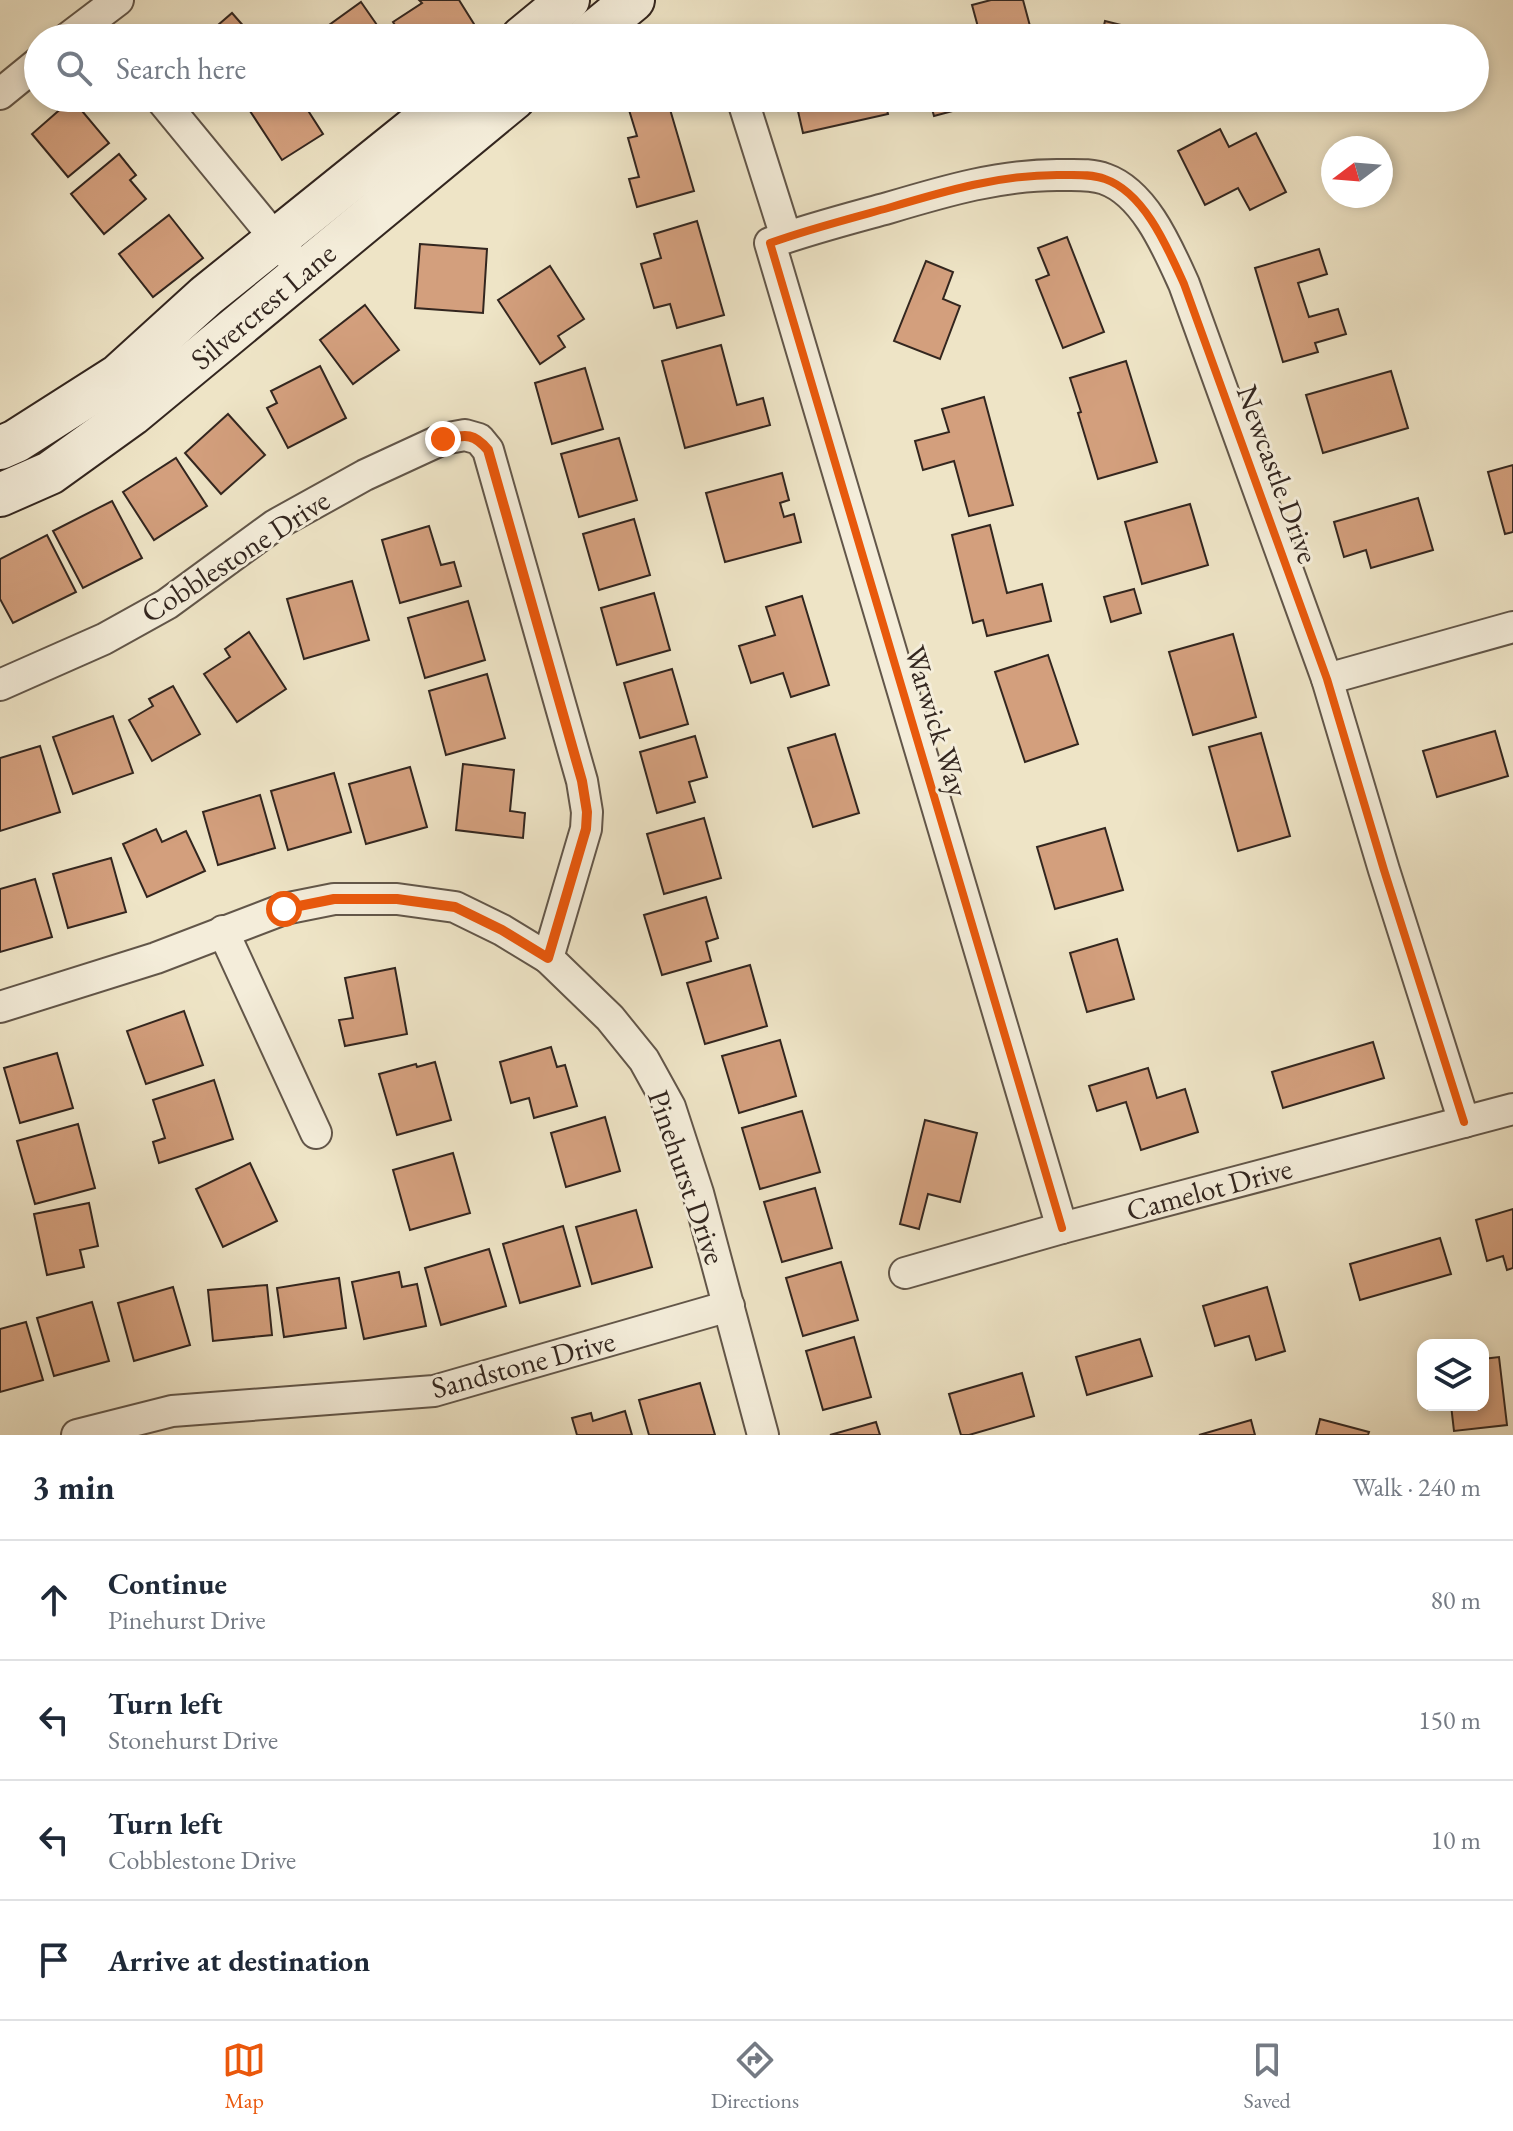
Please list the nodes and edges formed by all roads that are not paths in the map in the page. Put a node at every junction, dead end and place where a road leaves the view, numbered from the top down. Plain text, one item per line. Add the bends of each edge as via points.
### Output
1 (568, 0) edge
2 (633, 0) edge
3 (539, 24) edge
4 (604, 24) edge
5 (24, 74) edge
6 (0, 94) edge
7 (171, 112) edge
8 (435, 112) edge
9 (497, 112) edge
10 (746, 112) edge
11 (786, 237) junction
12 (277, 241) junction
13 (303, 272) junction
14 (0, 448) edge
15 (0, 495) edge
16 (1513, 627) edge
17 (1327, 679) junction
18 (0, 685) edge
19 (223, 931) junction
20 (548, 958) junction
21 (0, 1007) edge
22 (1513, 1109) edge
23 (1464, 1122) junction
24 (316, 1133) dead end
25 (1062, 1228) junction
26 (905, 1273) dead end
27 (729, 1306) junction
28 (77, 1435) edge
29 (763, 1435) edge

1 - 3 street
2 - 4 street
5 - 6 street
7 - 12 street
8 - 12 street, Silvercrest Lane
9 - 13 street, Silvercrest Lane
10 - 11 street
11 - 17 street, Newcastle Drive via 974,183 1032,174 1105,179 1125,190 1147,213 1184,284
11 - 25 street, Warwick Way via 770,243
12 - 13 street
12 - 14 street, Silvercrest Lane via 206,296 118,376
13 - 15 street, Silvercrest Lane via 132,414 50,473
16 - 17 street
17 - 23 street, Newcastle Drive
18 - 20 street, Cobblestone Drive via 167,604 275,525 365,475 443,439 479,439 488,450 585,796 586,829
19 - 20 street, Pinehurst Drive via 284,909 334,899 397,899 455,907
19 - 21 street, Pinehurst Drive
19 - 24 street
20 - 27 street, Pinehurst Drive via 610,1018 644,1060 670,1107
22 - 23 street, Camelot Drive
23 - 25 street, Camelot Drive
25 - 26 street, Camelot Drive
27 - 28 street, Sandstone Drive via 434,1391 172,1411
27 - 29 street, Pinehurst Drive

